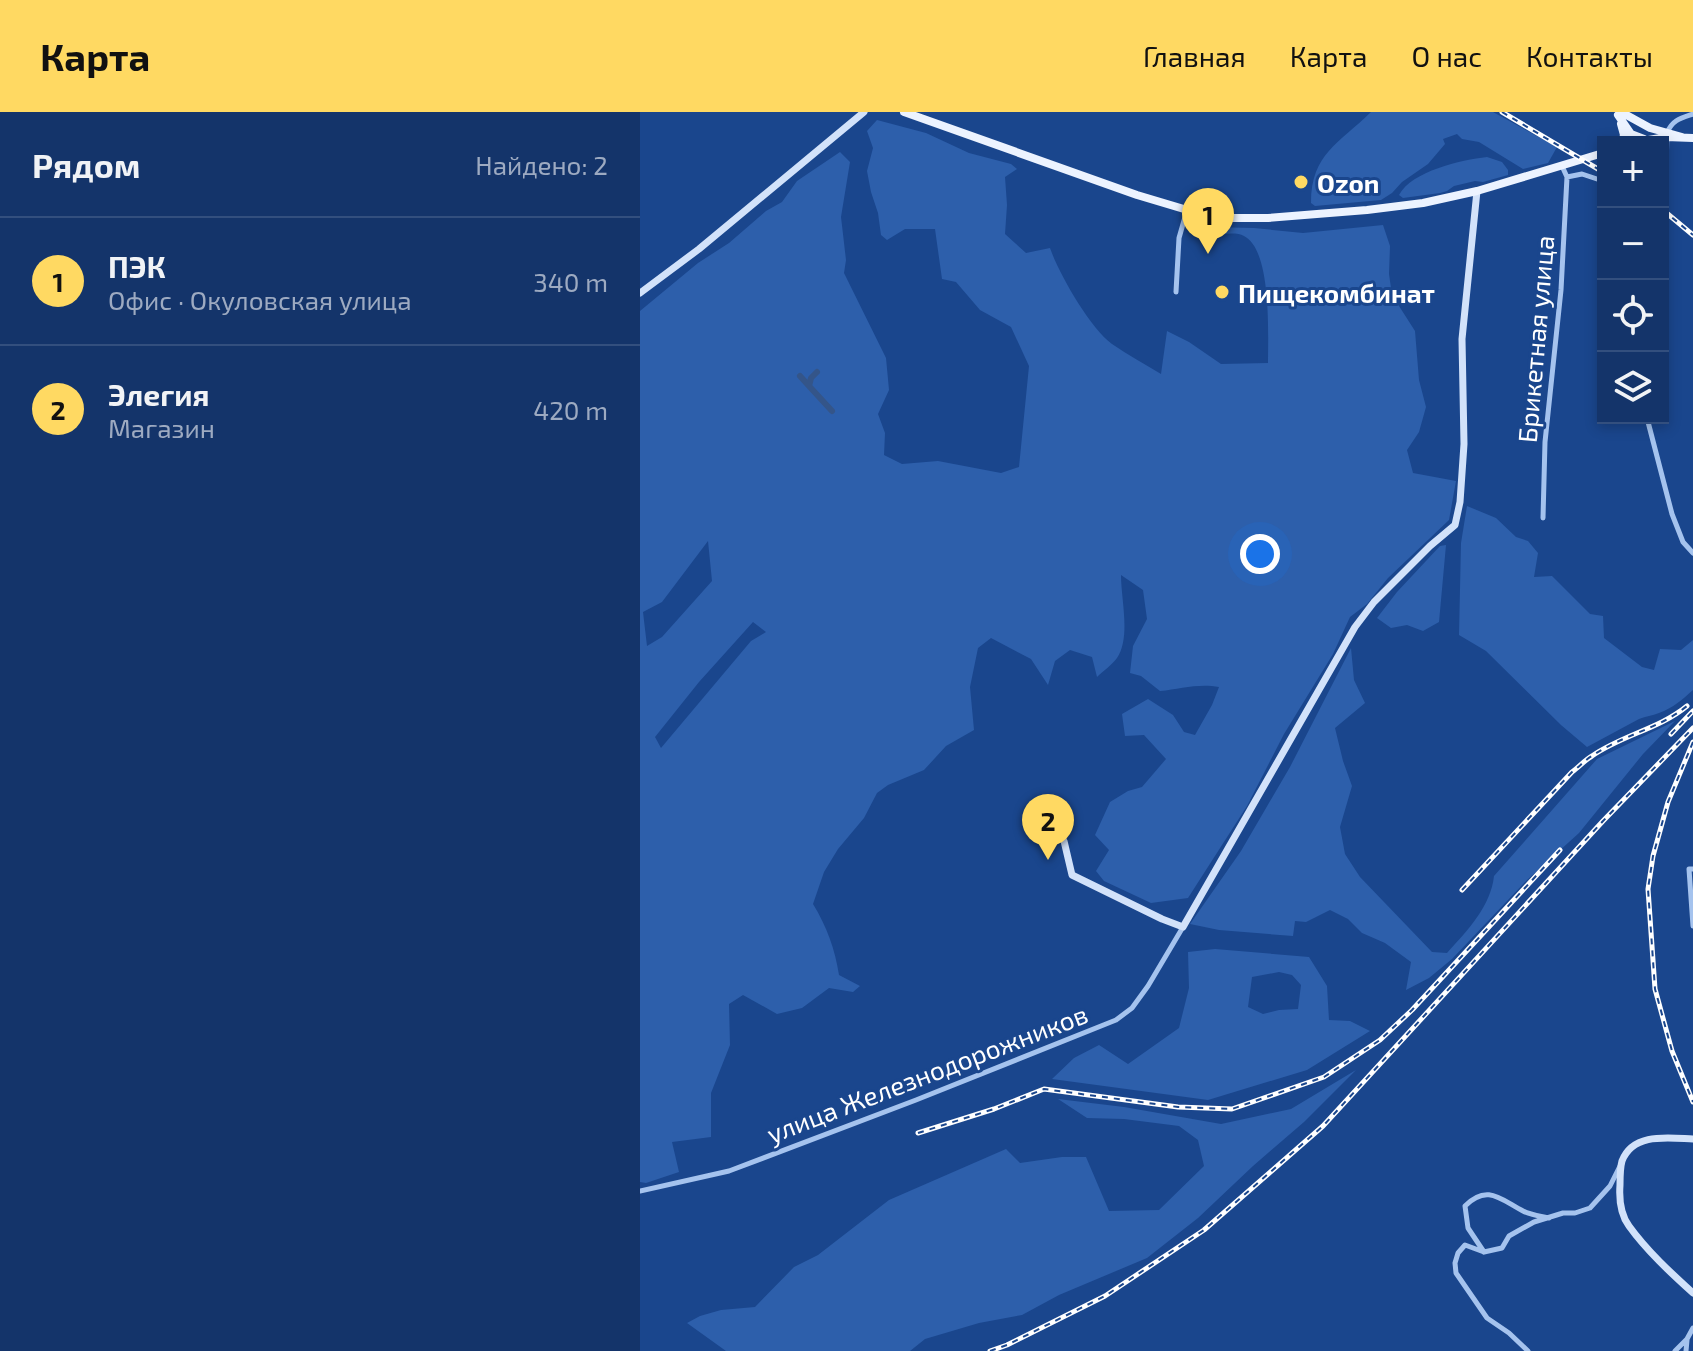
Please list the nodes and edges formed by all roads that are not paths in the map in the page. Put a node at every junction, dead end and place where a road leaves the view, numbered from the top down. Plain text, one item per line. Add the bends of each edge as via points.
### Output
1 (864, 112) edge
2 (904, 112) edge
3 (1621, 114) edge
4 (1693, 114) edge
5 (1666, 135) junction
6 (1623, 136) edge
7 (1634, 136) edge
8 (1662, 136) edge
9 (1693, 138) edge
10 (1597, 155) edge
11 (1562, 166) junction
12 (1567, 177) junction
13 (1597, 179) edge
14 (1477, 191) junction
15 (1187, 210) junction
16 (1176, 292) dead end
17 (640, 293) edge
18 (1649, 424) edge
19 (1543, 518) dead end
20 (1693, 553) edge
21 (1064, 841) dead end
22 (1693, 869) edge
23 (1693, 926) edge
24 (1183, 927) junction
25 (1693, 1139) edge
26 (1622, 1162) junction
27 (640, 1191) edge
28 (1550, 1218) junction
29 (1468, 1228) junction
30 (1465, 1245) junction
31 (1484, 1252) junction
32 (1693, 1293) edge
33 (1693, 1328) edge
34 (1687, 1339) junction
35 (1528, 1351) edge
36 (1675, 1351) edge
37 (1686, 1351) edge

1 - 17 street
2 - 15 main road
3 - 5 main road
3 - 6 main road
3 - 7 main road via 1633,126
4 - 5 street via 1670,124
5 - 8 main road
5 - 9 main road
10 - 11 main road
11 - 12 street, Брикетная улица
11 - 14 main road
12 - 13 street
12 - 19 street, Брикетная улица
14 - 15 main road via 1423,203 1268,218 1224,218
14 - 24 street via 1462,339 1464,444 1455,525 1355,627
15 - 16 street via 1179,238
18 - 20 street via 1672,514
21 - 24 street via 1072,875
22 - 23 street
24 - 27 street, улица Железнодорожников via 1148,986 1116,1020 729,1171
25 - 26 street via 1642,1141
26 - 28 street via 1590,1208
26 - 32 street via 1619,1199 1627,1224
28 - 29 street via 1482,1194 1465,1206
28 - 31 street via 1509,1236 1502,1248
29 - 30 street
29 - 31 street
30 - 31 street
30 - 35 street via 1458,1253 1456,1273 1487,1318
33 - 34 street
34 - 36 street
34 - 37 street

